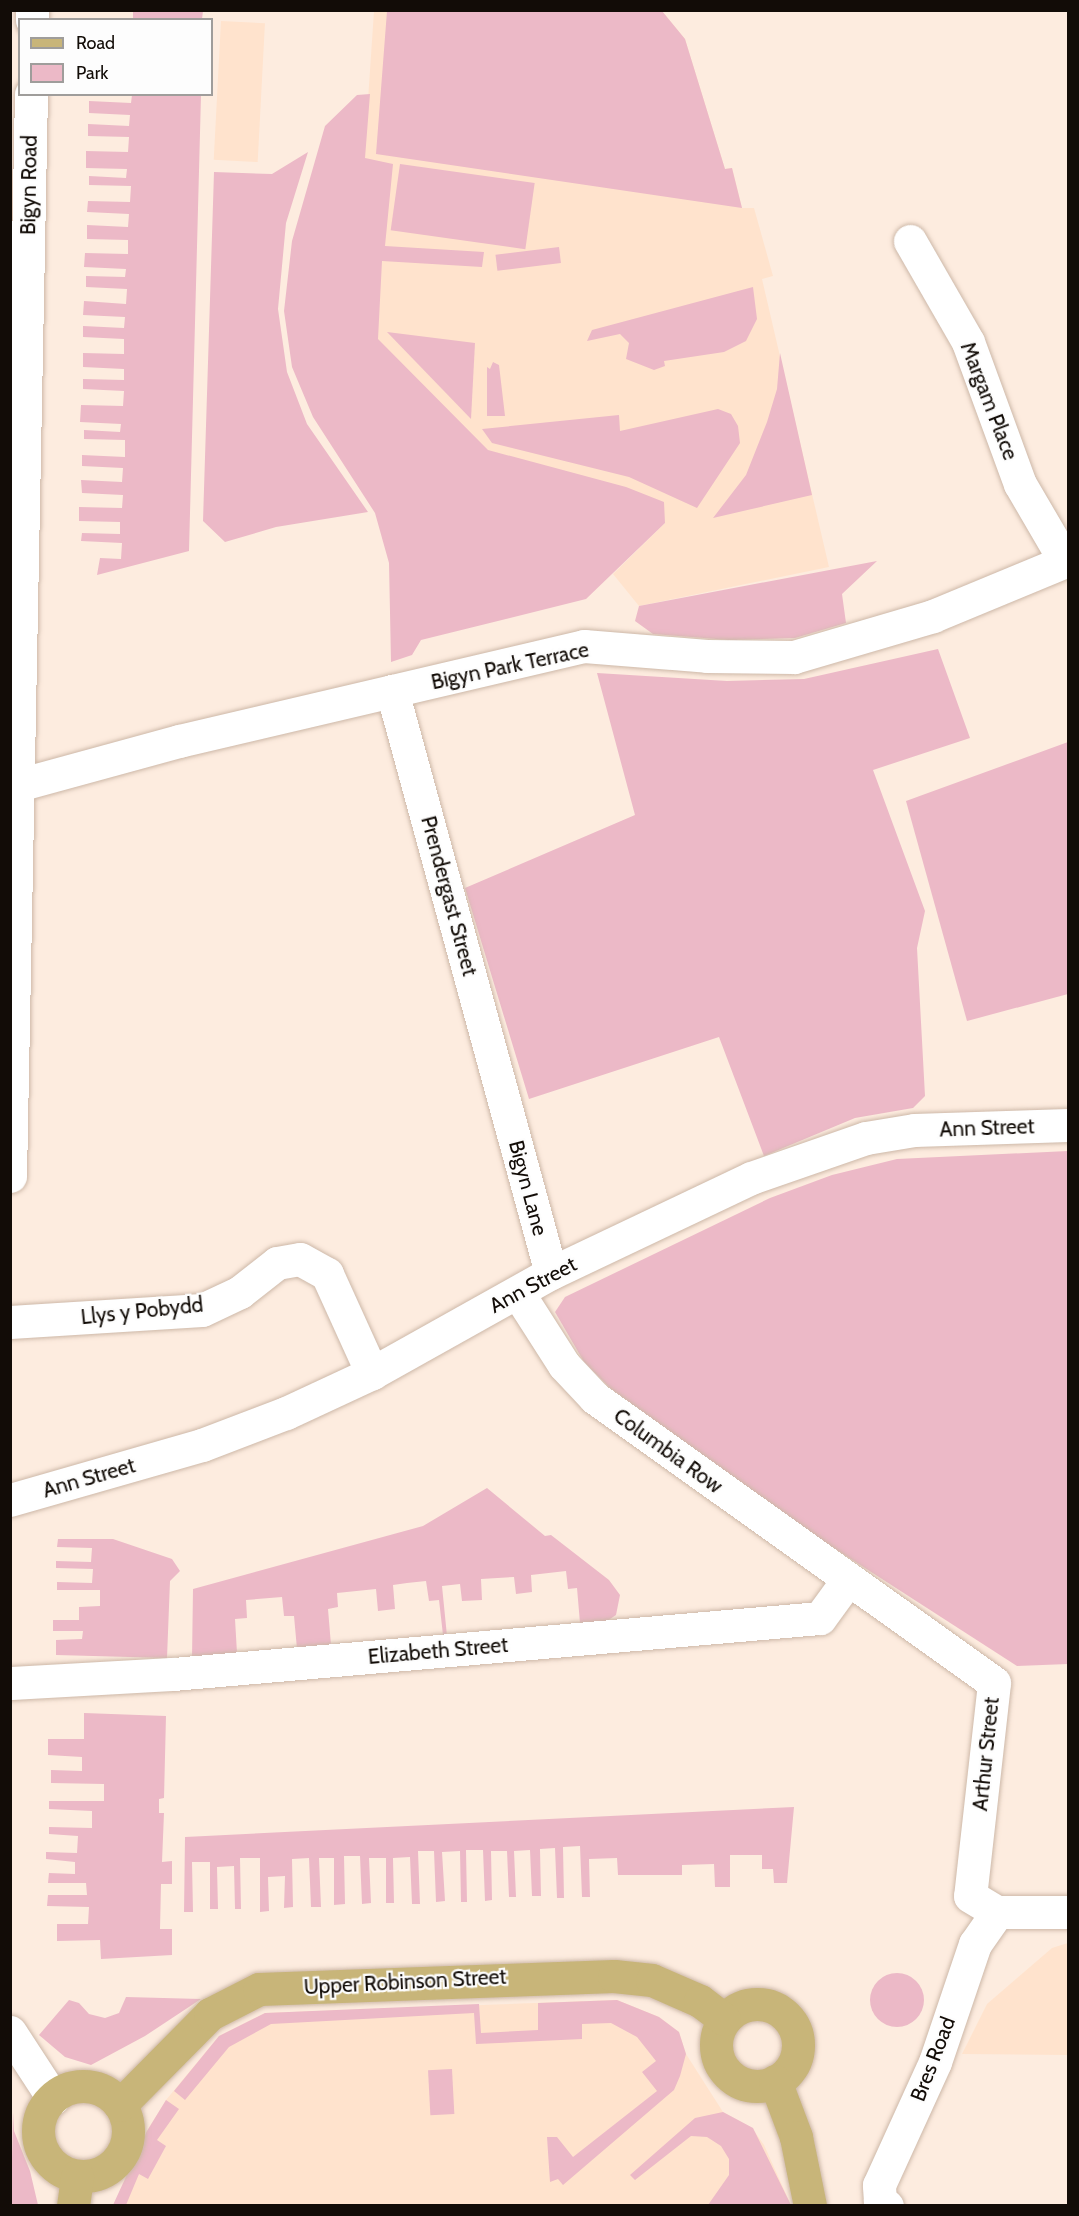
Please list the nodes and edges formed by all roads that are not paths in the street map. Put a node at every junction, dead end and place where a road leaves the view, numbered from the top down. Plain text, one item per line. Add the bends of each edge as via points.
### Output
1 (31, 96) edge
2 (910, 241) dead end
3 (19, 280) edge
4 (1067, 561) edge
5 (392, 691) junction
6 (15, 693) edge
7 (18, 785) junction
8 (505, 1102) joint
9 (1068, 1125) edge
10 (10, 1176) edge
11 (552, 1274) junction
12 (518, 1293) junction
13 (10, 1322) edge
14 (372, 1373) junction
15 (10, 1500) edge
16 (847, 1581) junction
17 (10, 1683) edge
18 (984, 1904) junction
19 (1068, 1912) edge
20 (724, 2019) junction
21 (10, 2032) edge
22 (775, 2081) junction
23 (53, 2098) junction
24 (120, 2105) junction
25 (75, 2191) edge
26 (810, 2205) edge
27 (887, 2205) edge

1 - 3 street, Bigyn Road
2 - 4 street, Margam Place via 968,342 1020,484
3 - 6 street, Bigyn Road
4 - 5 street, Bigyn Park Terrace via 933,616 794,657 707,656 584,646
5 - 7 street, Bigyn Park Terrace via 179,741
5 - 8 street, Prendergast Street
6 - 7 street, Bigyn Road
7 - 10 street, Bigyn Road
8 - 11 street, Bigyn Lane
9 - 11 street, Ann Street via 914,1130 866,1138 751,1178
11 - 12 street, Ann Street
12 - 14 street, Ann Street
12 - 16 street, Columbia Row via 564,1365 595,1398
13 - 14 street, Llys y Pobydd via 202,1310 240,1292 277,1263 288,1258 300,1259 327,1274
14 - 15 street, Ann Street via 202,1445
16 - 17 street, Elizabeth Street via 820,1618 173,1674
16 - 18 street, Arthur Street via 994,1683
18 - 19 street
18 - 27 street, Bres Road via 975,1944 935,2062 879,2185 880,2201
20 - 22 main road via 715,2046 722,2068 745,2084 759,2086
20 - 22 main road via 744,2005 759,2004 772,2007 792,2024 798,2052 792,2067
20 - 24 main road, Upper Robinson Street via 700,2001 652,1980 614,1976 260,1989 210,2014
21 - 23 street
22 - 26 main road via 796,2137
23 - 24 main road via 83,2086 104,2091
23 - 25 main road via 39,2122 43,2151
24 - 25 main road via 129,2130 122,2154

